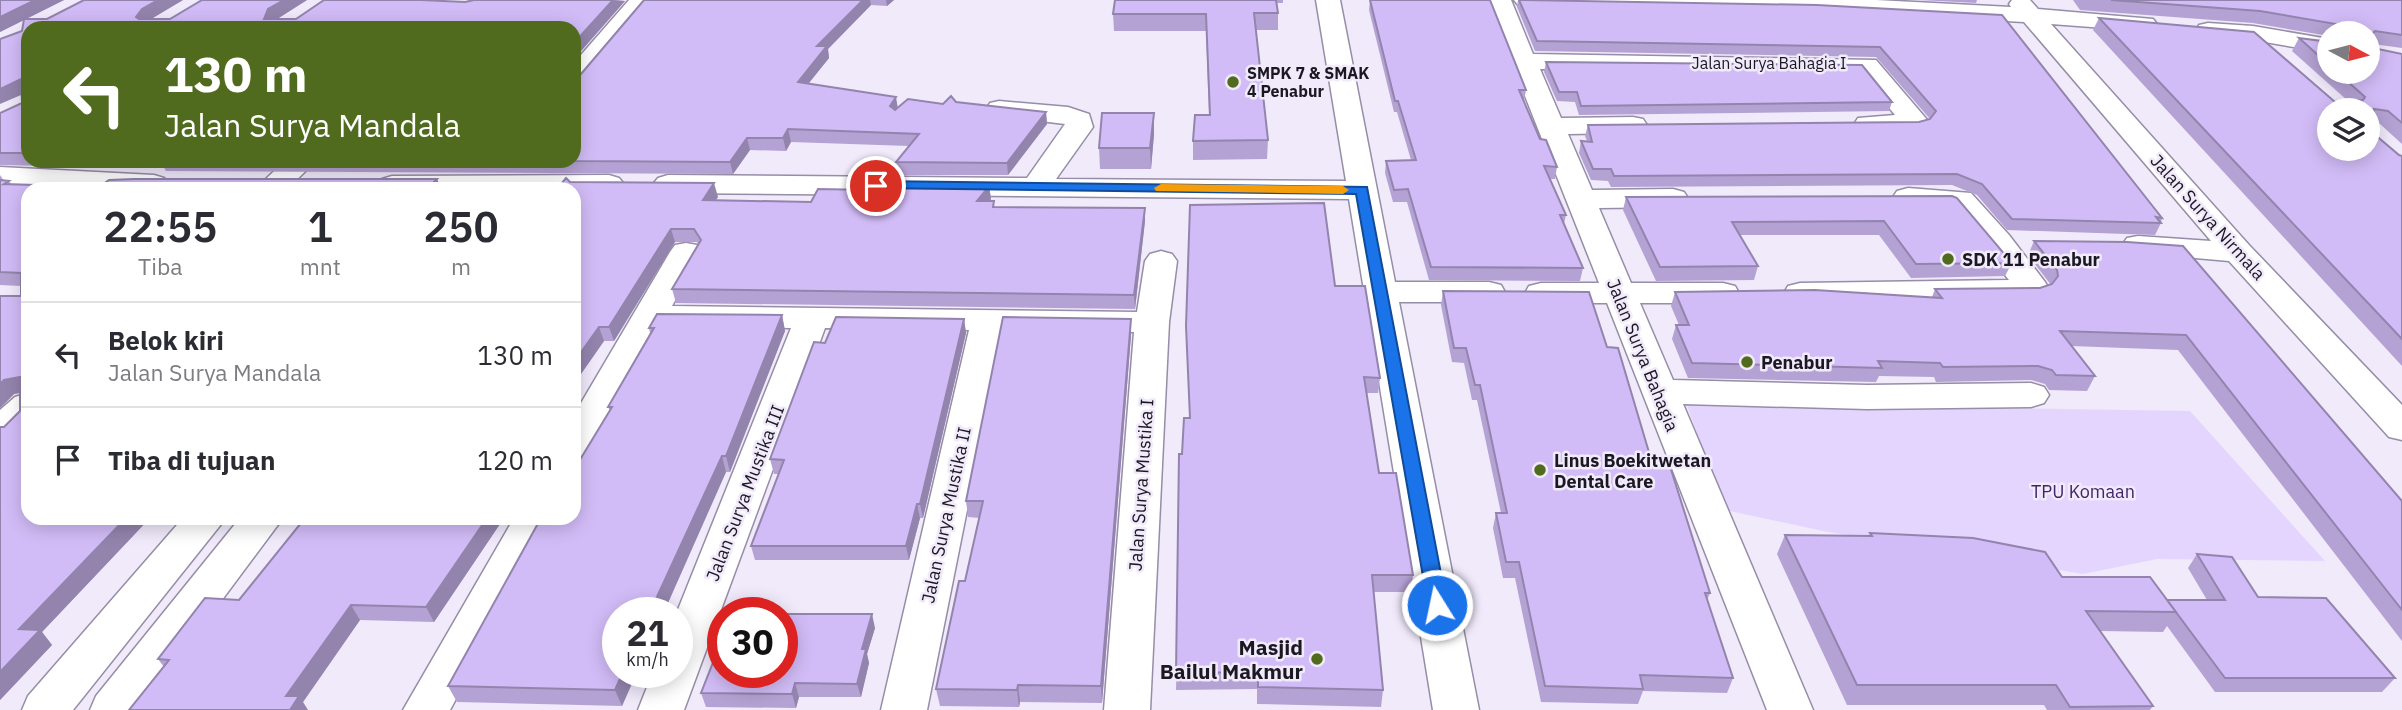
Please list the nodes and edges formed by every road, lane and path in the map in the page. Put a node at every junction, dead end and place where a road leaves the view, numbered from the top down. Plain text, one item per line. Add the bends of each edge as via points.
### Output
1 (641, 0) edge
2 (1328, 0) edge
3 (1499, 0) edge
4 (1525, 0) edge
5 (2024, 7) edge
6 (2253, 33) junction
7 (2317, 44) edge
8 (1522, 61) junction
9 (2293, 68) edge
10 (581, 71) edge
11 (979, 107) edge
12 (1840, 124) edge
13 (1660, 125) edge
14 (1549, 126) junction
15 (66, 168) edge
16 (149, 168) edge
17 (498, 168) edge
18 (308, 173) edge
19 (0, 176) edge
20 (49, 180) junction
21 (88, 182) edge
22 (130, 182) edge
23 (280, 182) edge
24 (486, 182) edge
25 (581, 186) edge
26 (1036, 186) junction
27 (1362, 190) junction
28 (1883, 197) edge
29 (1703, 198) edge
30 (1579, 199) junction
31 (1998, 242) junction
32 (2038, 243) edge
33 (2106, 244) edge
34 (686, 251) dead end
35 (2238, 252) junction
36 (1161, 261) dead end
37 (1382, 292) junction
38 (1618, 294) junction
39 (647, 316) junction
40 (812, 318) junction
41 (989, 321) junction
42 (1152, 321) junction
43 (1658, 392) junction
44 (2031, 395) dead end
45 (21, 411) edge
46 (2402, 428) edge
47 (0, 430) edge
48 (581, 434) edge
49 (200, 525) edge
50 (258, 525) edge
51 (530, 525) edge
52 (693, 626) edge
53 (669, 688) edge
54 (45, 710) edge
55 (113, 710) edge
56 (426, 710) edge
57 (661, 710) edge
58 (904, 710) edge
59 (1127, 710) edge
60 (1456, 710) edge
61 (1790, 710) edge

1 - 10 street
2 - 27 street
3 - 8 street, Jalan Surya Bahagia
4 - 5 street
5 - 6 street
5 - 35 street, Jalan Surya Nirmala
6 - 7 street
6 - 9 street
8 - 12 street, Jalan Surya Bahagia I via 1867,65 1915,122
8 - 14 street, Jalan Surya Bahagia
11 - 26 street via 1068,115 1079,120 1079,127
13 - 14 street
14 - 30 street, Jalan Surya Bahagia
15 - 20 street
16 - 22 street
17 - 24 street
18 - 23 street
19 - 20 street
20 - 21 street
25 - 26 street
26 - 27 street
27 - 37 street
28 - 31 street via 1960,199
29 - 30 street
30 - 38 street, Jalan Surya Bahagia
31 - 32 street
31 - 38 street via 2033,289
33 - 35 street
34 - 39 street
35 - 46 street, Jalan Surya Nirmala
36 - 42 street, Jalan Surya Mustika I
37 - 38 street
37 - 60 street
38 - 43 street, Jalan Surya Bahagia
39 - 40 street
39 - 48 street
40 - 41 street
40 - 52 street, Jalan Surya Mustika III
41 - 42 street
41 - 58 street, Jalan Surya Mustika II
42 - 59 street, Jalan Surya Mustika I
43 - 44 street
43 - 61 street, Jalan Surya Bahagia
45 - 47 street
49 - 54 street
50 - 55 street
51 - 56 street
53 - 57 street, Jalan Surya Mustika III

